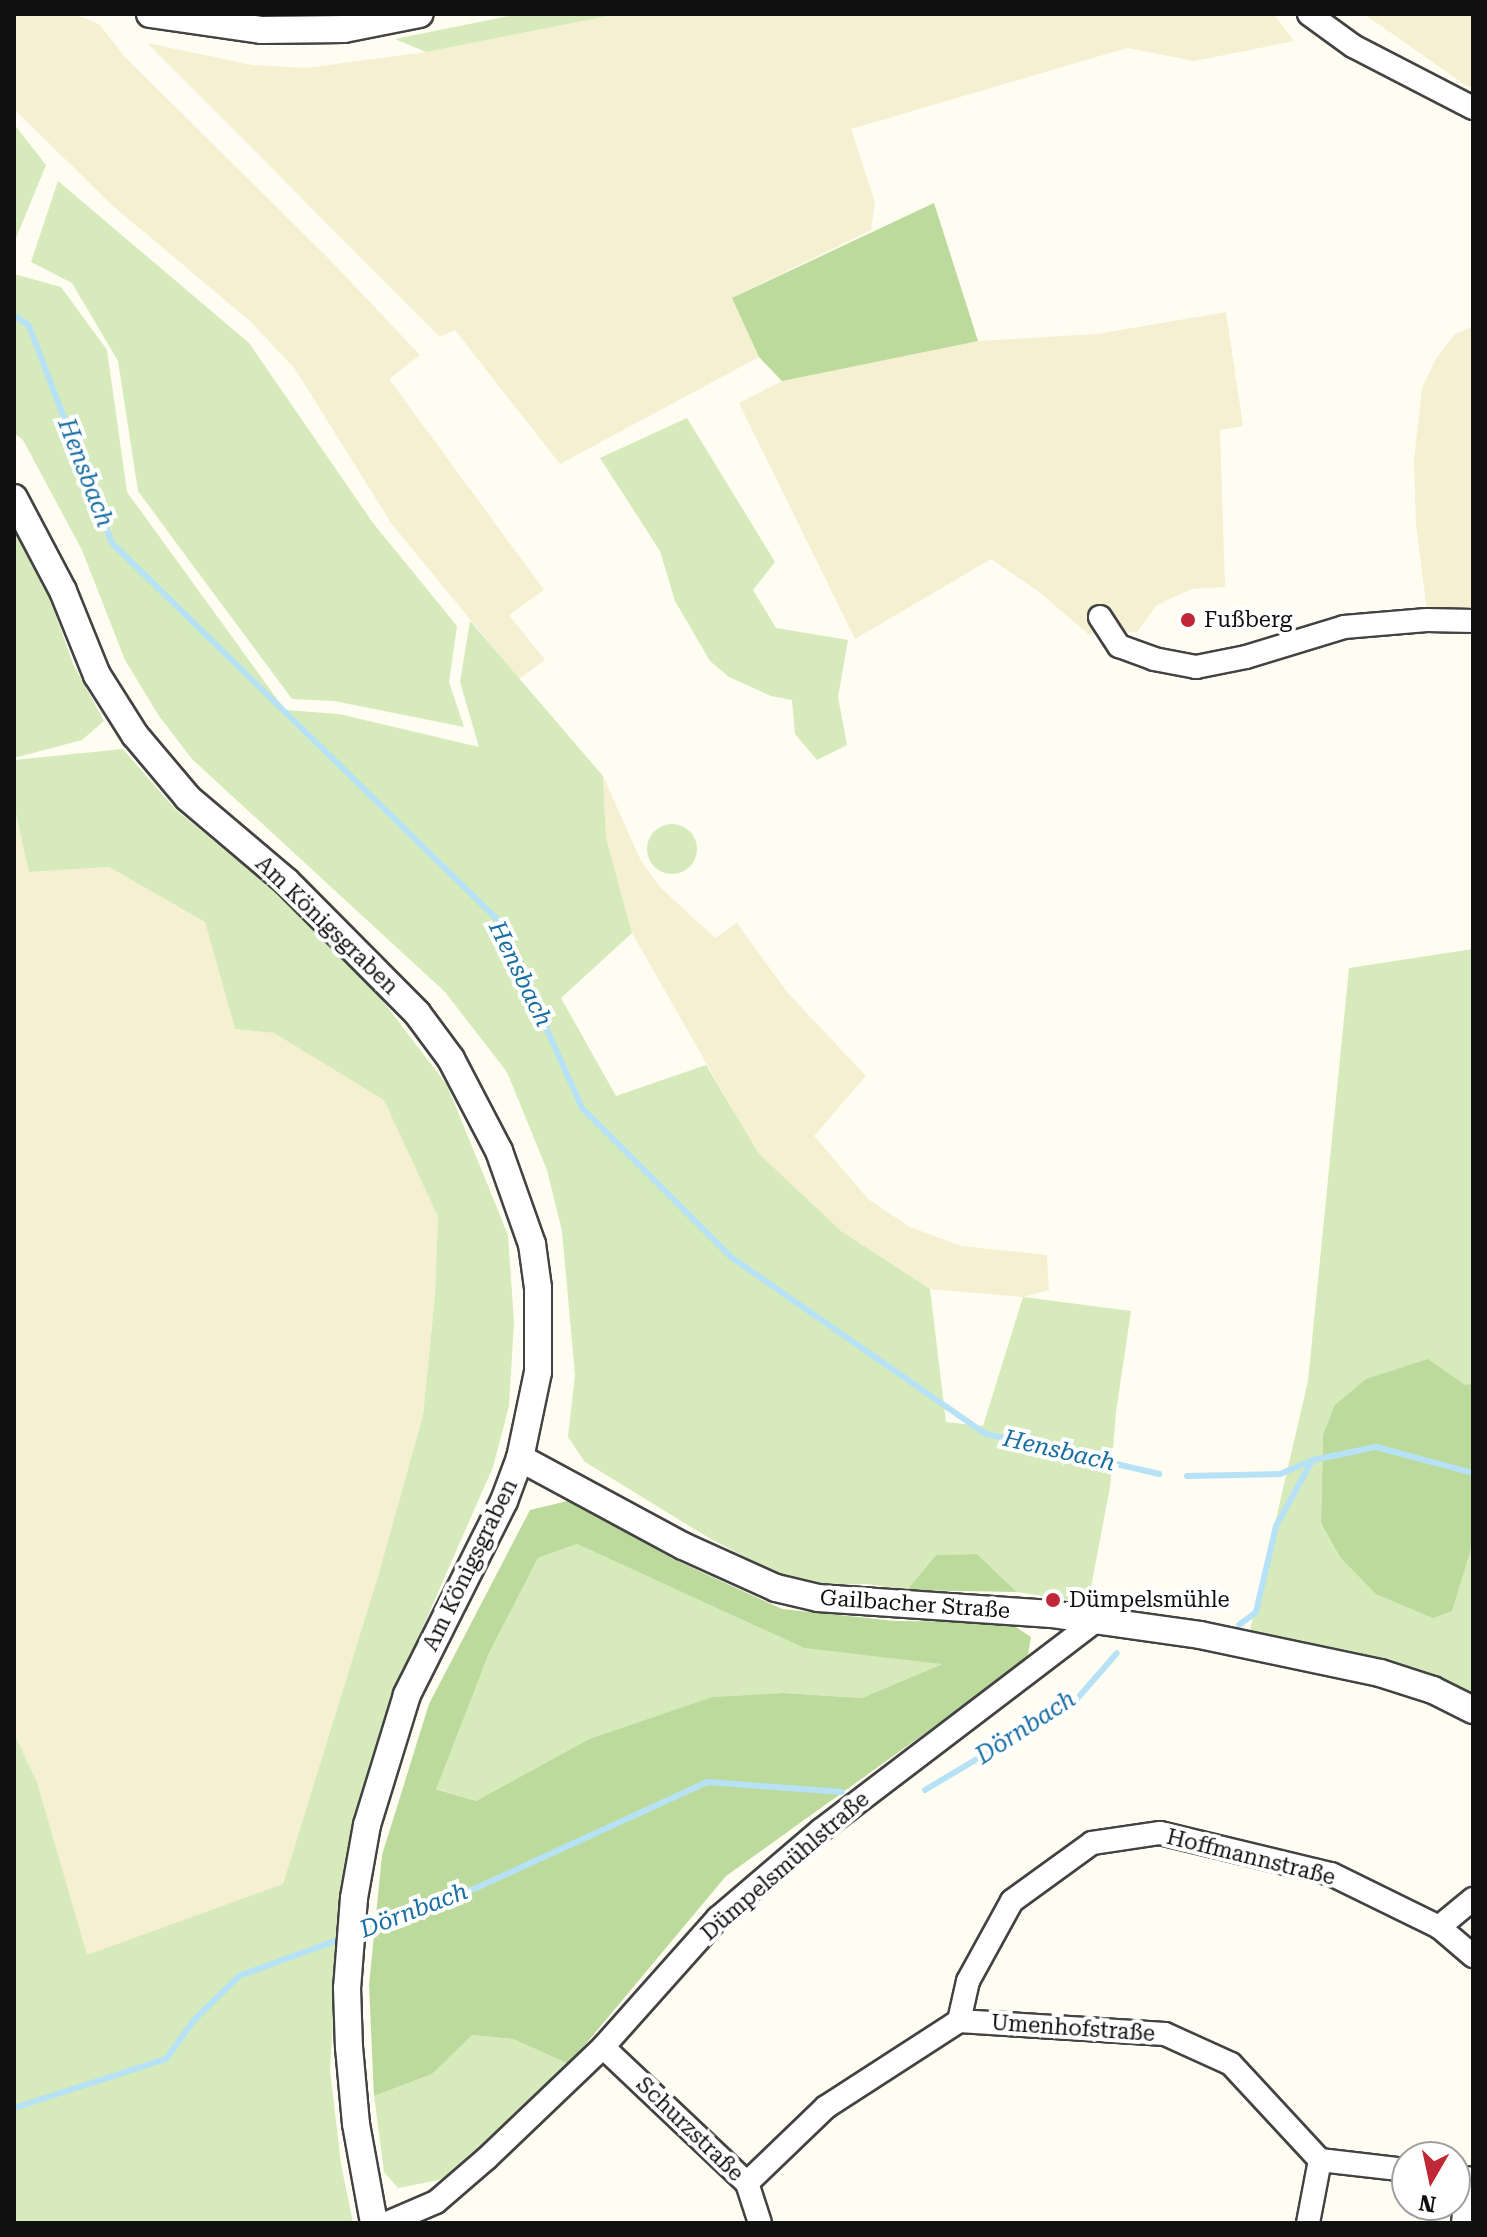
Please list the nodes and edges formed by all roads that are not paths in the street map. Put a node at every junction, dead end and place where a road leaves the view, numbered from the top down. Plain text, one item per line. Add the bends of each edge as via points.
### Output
1 (150, 14) edge
2 (420, 14) edge
3 (1309, 14) edge
4 (1473, 108) edge
5 (14, 498) edge
6 (1100, 617) dead end
7 (1473, 621) edge
8 (520, 1458) junction
9 (1094, 1622) junction
10 (1473, 1710) edge
11 (1473, 1899) edge
12 (1439, 1927) junction
13 (1473, 1956) edge
14 (959, 2021) junction
15 (603, 2047) junction
16 (1320, 2160) junction
17 (1391, 2168) edge
18 (747, 2183) junction
19 (374, 2223) edge
20 (387, 2223) edge
21 (760, 2223) edge
22 (1308, 2223) edge

1 - 2 street via 261,30 344,29
3 - 4 street via 1353,46
5 - 8 street, Am Königsgraben via 63,591 97,675 135,735 188,798 286,881 417,1013 477,1103 515,1191 532,1244 538,1288 538,1372
6 - 7 street via 1119,646 1196,667 1344,627
8 - 9 street, Gailbacher Straße via 683,1546 776,1588 818,1598 1051,1614
8 - 19 street, Am Königsgraben via 504,1501 407,1695 367,1825 354,1898 347,1988 356,2124
9 - 10 street, Gailbacher Straße via 1200,1635 1380,1673
9 - 15 street, Dümpelsmühlstraße via 821,1830 718,1918
11 - 12 street
12 - 13 street, Hoffmannstraße
12 - 14 street, Hoffmannstraße via 1331,1874 1160,1833 1092,1843 1012,1901 968,1981
14 - 16 street, Umenhofstraße via 1165,2034 1231,2064
14 - 18 street, Umenhofstraße via 826,2107
15 - 18 street, Schurzstraße
15 - 20 street, Dümpelsmühlstraße via 436,2202
16 - 17 street
16 - 22 street
18 - 21 street, Schurzstraße

